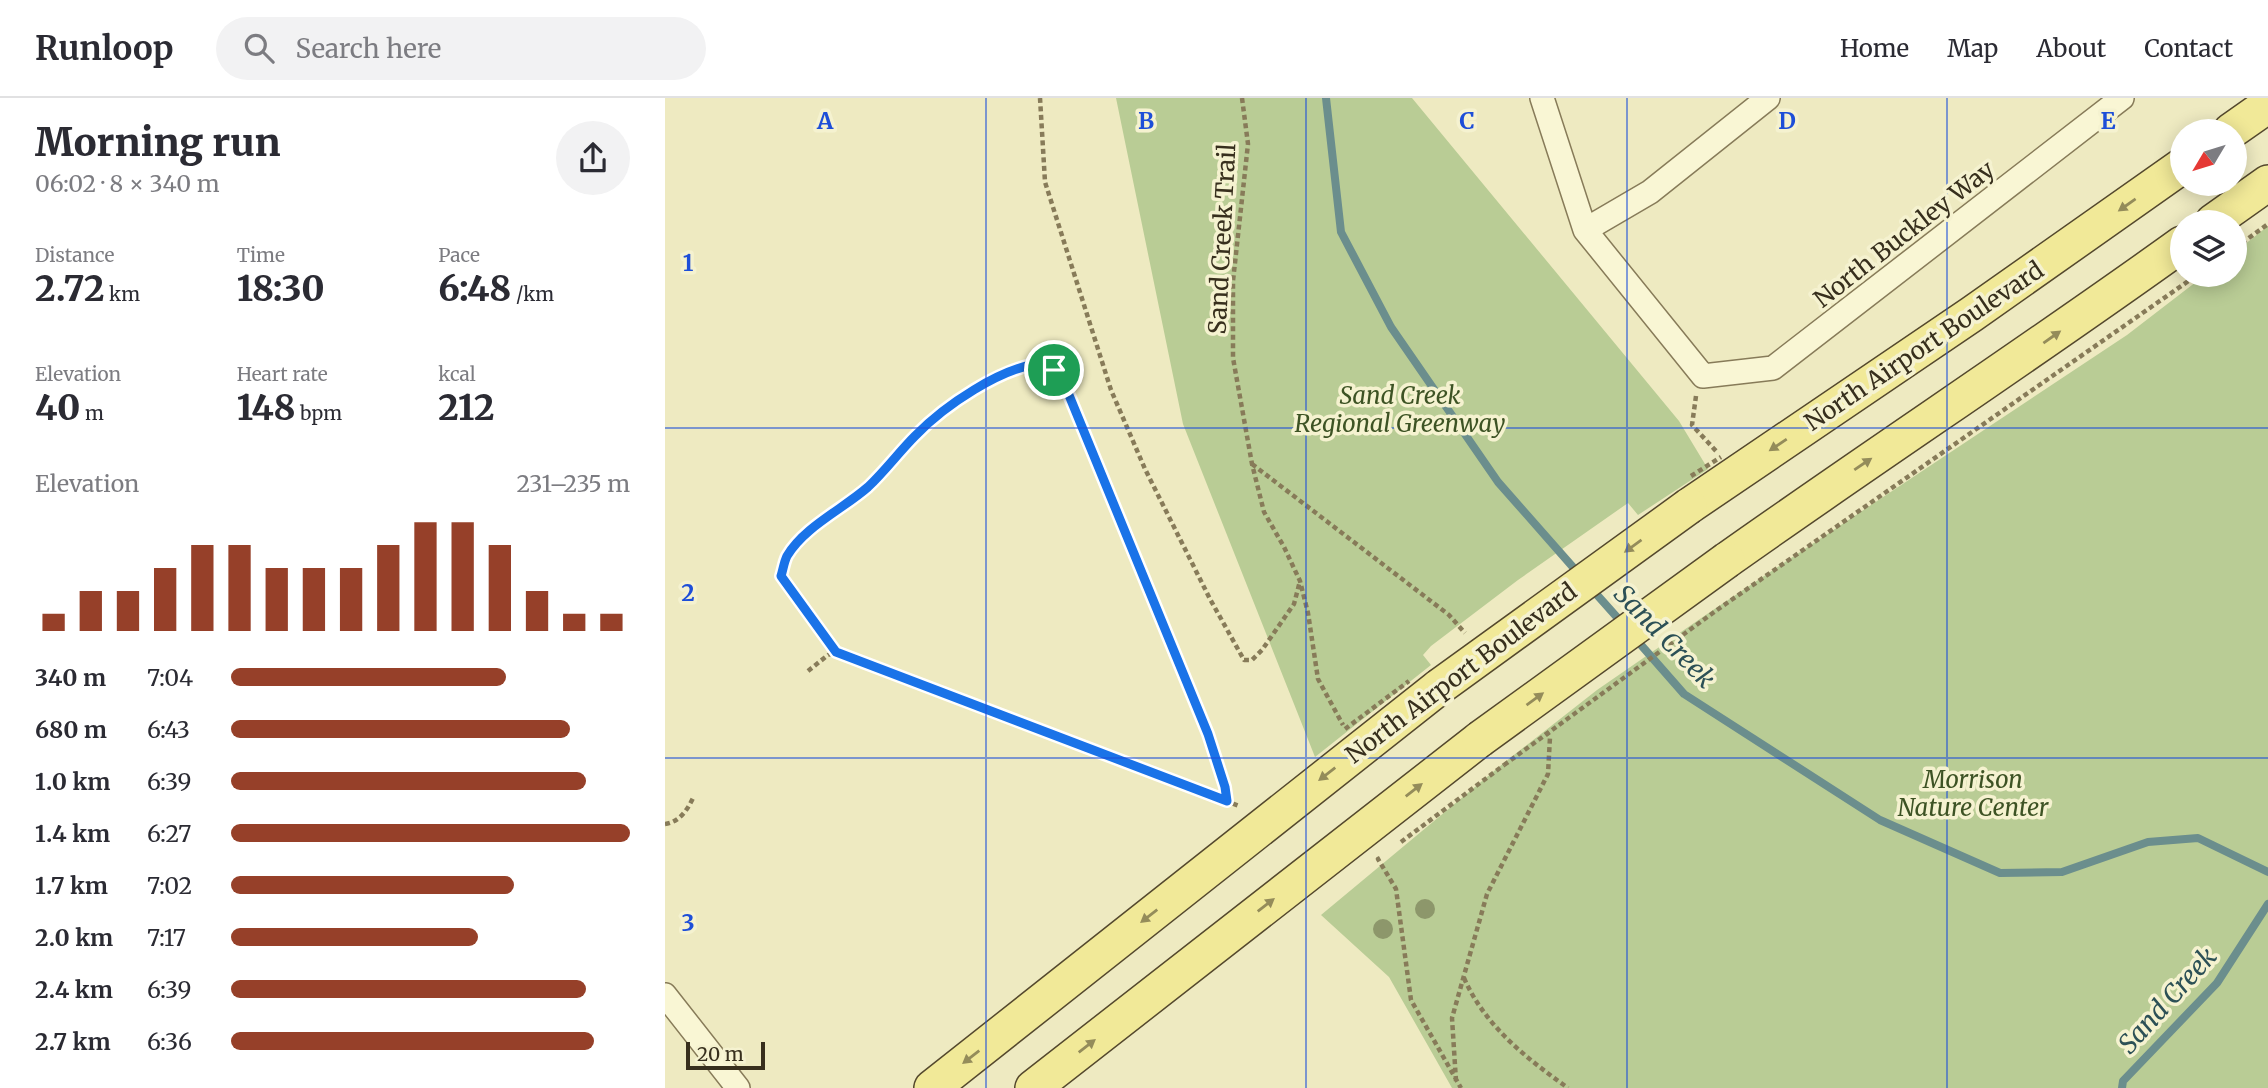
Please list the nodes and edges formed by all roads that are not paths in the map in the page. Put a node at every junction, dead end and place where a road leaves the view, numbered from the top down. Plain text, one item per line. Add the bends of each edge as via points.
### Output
1 (1542, 98) edge
2 (1768, 98) edge
3 (2122, 98) edge
4 (2268, 105) edge
5 (2247, 120) edge
6 (2170, 174) edge
7 (2268, 183) edge
8 (2230, 210) edge
9 (1585, 230) junction
10 (2170, 253) edge
11 (665, 995) edge
12 (738, 1088) edge
13 (932, 1088) edge
14 (1033, 1088) edge

1 - 9 street
2 - 9 street via 1650,192
3 - 9 street, North Buckley Way via 1773,368 1703,376
4 - 5 main road
6 -> 13 main road, North Airport Boulevard, bridge via 1689,506 1439,687
7 - 8 main road
14 -> 10 main road, bridge via 1480,739 1836,482
11 - 12 street

